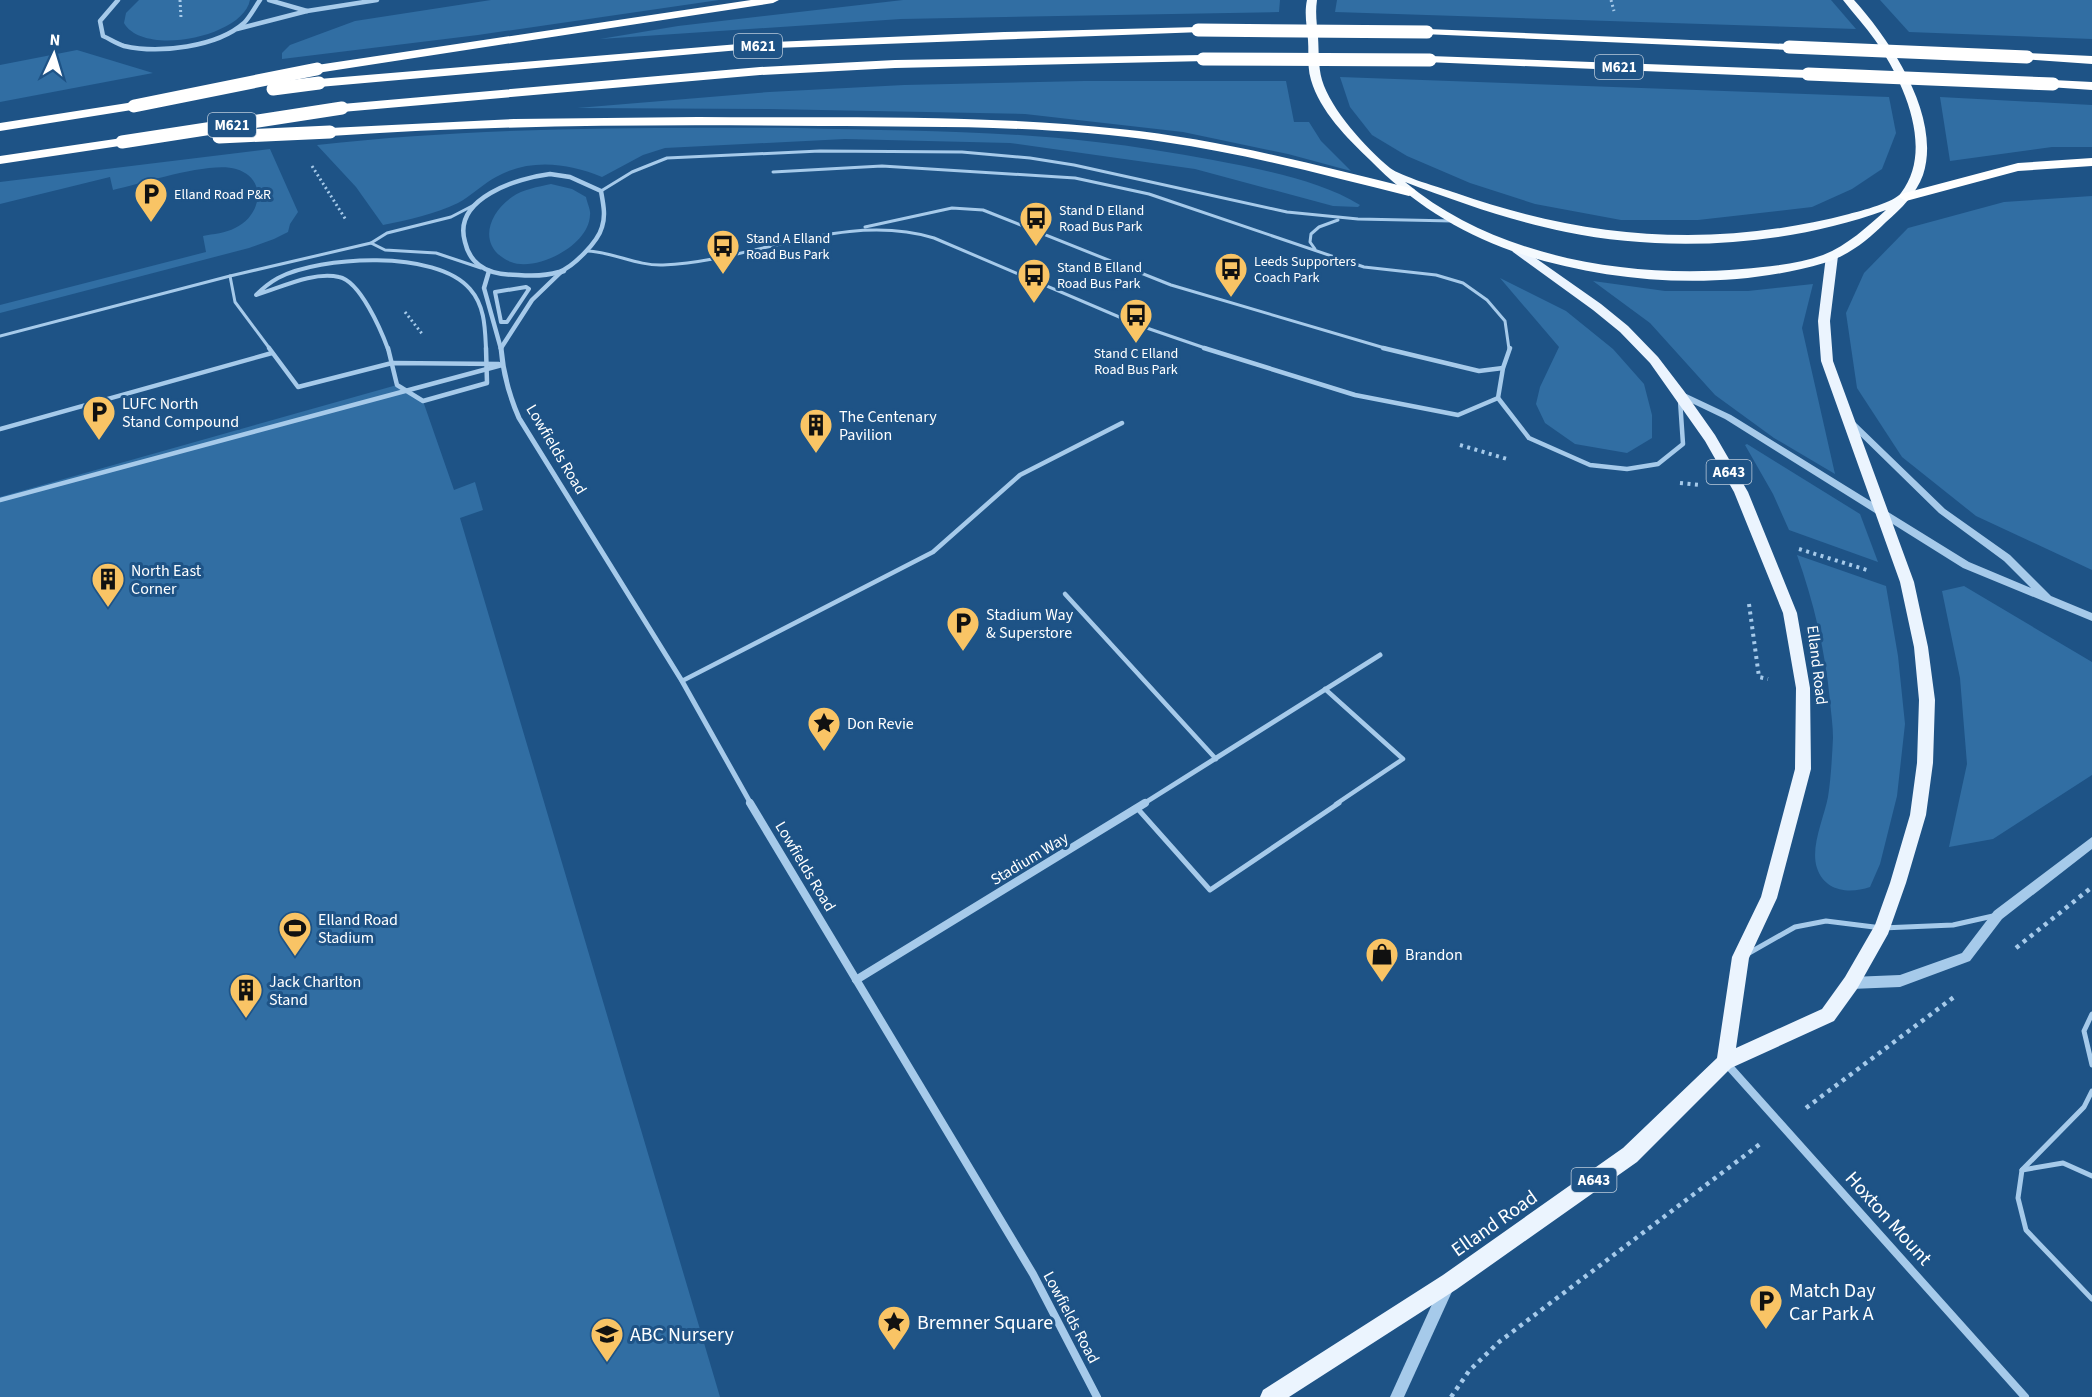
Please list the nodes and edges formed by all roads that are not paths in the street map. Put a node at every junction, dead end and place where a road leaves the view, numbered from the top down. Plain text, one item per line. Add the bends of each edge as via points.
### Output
1 (118, 0) edge
2 (260, 0) edge
3 (269, 0) edge
4 (377, 0) edge
5 (773, 0) edge
6 (1312, 0) edge
7 (1848, 0) edge
8 (307, 11) junction
9 (231, 31) junction
10 (2092, 60) edge
11 (2092, 86) edge
12 (134, 106) junction
13 (0, 127) edge
14 (122, 142) junction
15 (0, 160) edge
16 (2092, 162) edge
17 (773, 172) dead end
18 (1389, 173) junction
19 (601, 191) junction
20 (1409, 192) junction
21 (1906, 197) junction
22 (478, 203) junction
23 (1340, 219) junction
24 (1459, 221) junction
25 (857, 229) junction
26 (371, 243) junction
27 (1315, 249) junction
28 (1517, 249) junction
29 (587, 251) junction
30 (1832, 256) junction
31 (481, 268) junction
32 (489, 271) junction
33 (564, 271) junction
34 (230, 276) junction
35 (500, 290) joint
36 (0, 336) edge
37 (501, 348) junction
38 (272, 352) junction
39 (392, 363) junction
40 (484, 363) junction
41 (502, 364) junction
42 (1503, 368) junction
43 (485, 370) junction
44 (406, 391) junction
45 (1680, 394) junction
46 (1498, 398) junction
47 (1122, 423) dead end
48 (1852, 424) junction
49 (0, 429) edge
50 (0, 500) edge
51 (1886, 517) junction
52 (1065, 594) dead end
53 (2051, 601) junction
54 (2092, 617) edge
55 (1380, 655) dead end
56 (682, 681) junction
57 (1325, 689) junction
58 (1216, 759) junction
59 (1137, 808) junction
60 (2092, 842) edge
61 (1998, 915) junction
62 (1882, 928) junction
63 (1742, 957) junction
64 (856, 980) junction
65 (1851, 983) junction
66 (2092, 1014) edge
67 (1725, 1062) junction
68 (2092, 1065) edge
69 (2092, 1091) edge
70 (2022, 1170) junction
71 (2092, 1176) edge
72 (1450, 1282) junction
73 (2092, 1299) edge
74 (1097, 1397) edge
75 (1270, 1397) edge
76 (1397, 1397) edge
77 (2025, 1397) edge

1 - 9 street via 100,19 100,30 106,40 120,47 178,48
2 - 9 street via 258,9
3 - 8 street
4 - 8 street
5 - 12 highway, bridge via 317,69
6 - 18 highway via 1317,80 1331,108 1354,139
7 - 21 highway via 1877,36 1907,86 1923,151
8 - 9 street
10 - 12 highway, M621, bridge via 1427,32 1198,30 751,46 319,83
11 - 14 highway, M621, bridge via 1430,60 895,64 760,71 342,108
12 - 13 highway, M621
14 - 15 highway, M621
14 - 20 highway, bridge via 430,125 740,121 1077,128 1250,153
16 - 21 highway via 2018,167
17 - 27 lane via 882,166 1075,178 1149,194
18 - 20 highway
18 - 21 highway via 1496,211 1594,234 1684,239 1792,232 1867,214
19 - 22 street via 576,178 550,174 523,178
19 - 23 lane via 667,158 845,149 927,151 1046,160 1264,208
19 - 29 street via 606,205 604,221 599,236
20 - 24 highway
21 - 30 highway via 1875,227
22 - 26 lane via 451,217 387,233
22 - 31 street via 464,218 462,230 466,249
23 - 24 lane
23 - 27 lane via 1319,226 1311,234 1310,242
24 - 28 highway
25 - 29 lane via 662,266
25 - 42 lane via 952,208 983,210 1182,288 1453,366 1479,371
25 - 46 lane via 921,233 1138,325 1355,395 1458,416
26 - 31 lane via 385,250 436,253
26 - 34 lane
27 - 42 lane via 1364,267 1436,275 1463,283 1487,300 1505,321 1510,347
28 - 30 highway via 1567,262 1669,275 1765,272
28 - 45 main road, Elland Road / A643 via 1624,329
29 - 33 street
30 - 48 main road, Elland Road / A643 via 1824,321 1827,360
31 - 32 street
32 - 33 street via 538,275
32 - 37 street, Lowfields Road via 484,288
33 - 37 street via 538,292
34 - 36 lane
34 - 38 lane via 235,302
35 - 35 street via 529,289 505,323 501,322 495,294
37 - 41 street, Lowfields Road
38 - 39 lane via 298,387
38 - 49 lane
39 - 40 lane
39 - 40 street via 363,298 350,281 341,277 319,278 256,295 262,287 283,276 328,265 395,261 426,265 453,275 479,301
39 - 44 street via 397,385
40 - 41 lane
40 - 43 street
41 - 43 lane
41 - 56 street, Lowfields Road via 519,418
42 - 46 lane
43 - 44 lane
43 - 44 street via 487,383 423,401
44 - 50 lane
45 - 46 lane via 1683,444 1658,464 1627,469 1590,465 1529,438
45 - 51 street, Elland Road via 1728,417
45 - 63 main road, Elland Road / A643 via 1741,492 1761,538 1790,613 1803,688 1803,769 1769,898
47 - 56 lane via 1020,475 933,552
48 - 51 main road, Elland Road / A643
48 - 53 street, Elland Road via 1942,511 2007,558
51 - 53 street, Elland Road via 1966,565
51 - 62 main road, Elland Road / A643 via 1907,582 1927,700 1918,815
52 - 58 lane
53 - 54 street, Elland Road
55 - 57 street, Stadium Way
56 - 64 street, Lowfields Road via 736,780
57 - 58 street, Stadium Way
57 - 59 lane via 1404,759 1210,890
58 - 59 street, Stadium Way
59 - 64 street, Stadium Way
60 - 61 street
61 - 62 lane via 1953,925
61 - 65 street via 1966,957 1900,981
62 - 63 lane via 1826,921 1795,927
62 - 65 main road, Elland Road / A643
63 - 67 main road, Elland Road / A643
64 - 74 street, Lowfields Road via 1033,1274
65 - 67 main road, Elland Road / A643 via 1828,1015
66 - 68 lane via 2084,1031
67 - 72 main road, Elland Road / A643 via 1630,1155
67 - 77 street, Hoxton Mount
69 - 70 lane via 2084,1107
70 - 71 lane via 2063,1163
70 - 73 lane via 2018,1198 2026,1230
72 - 75 main road, Elland Road / A643
72 - 76 street

